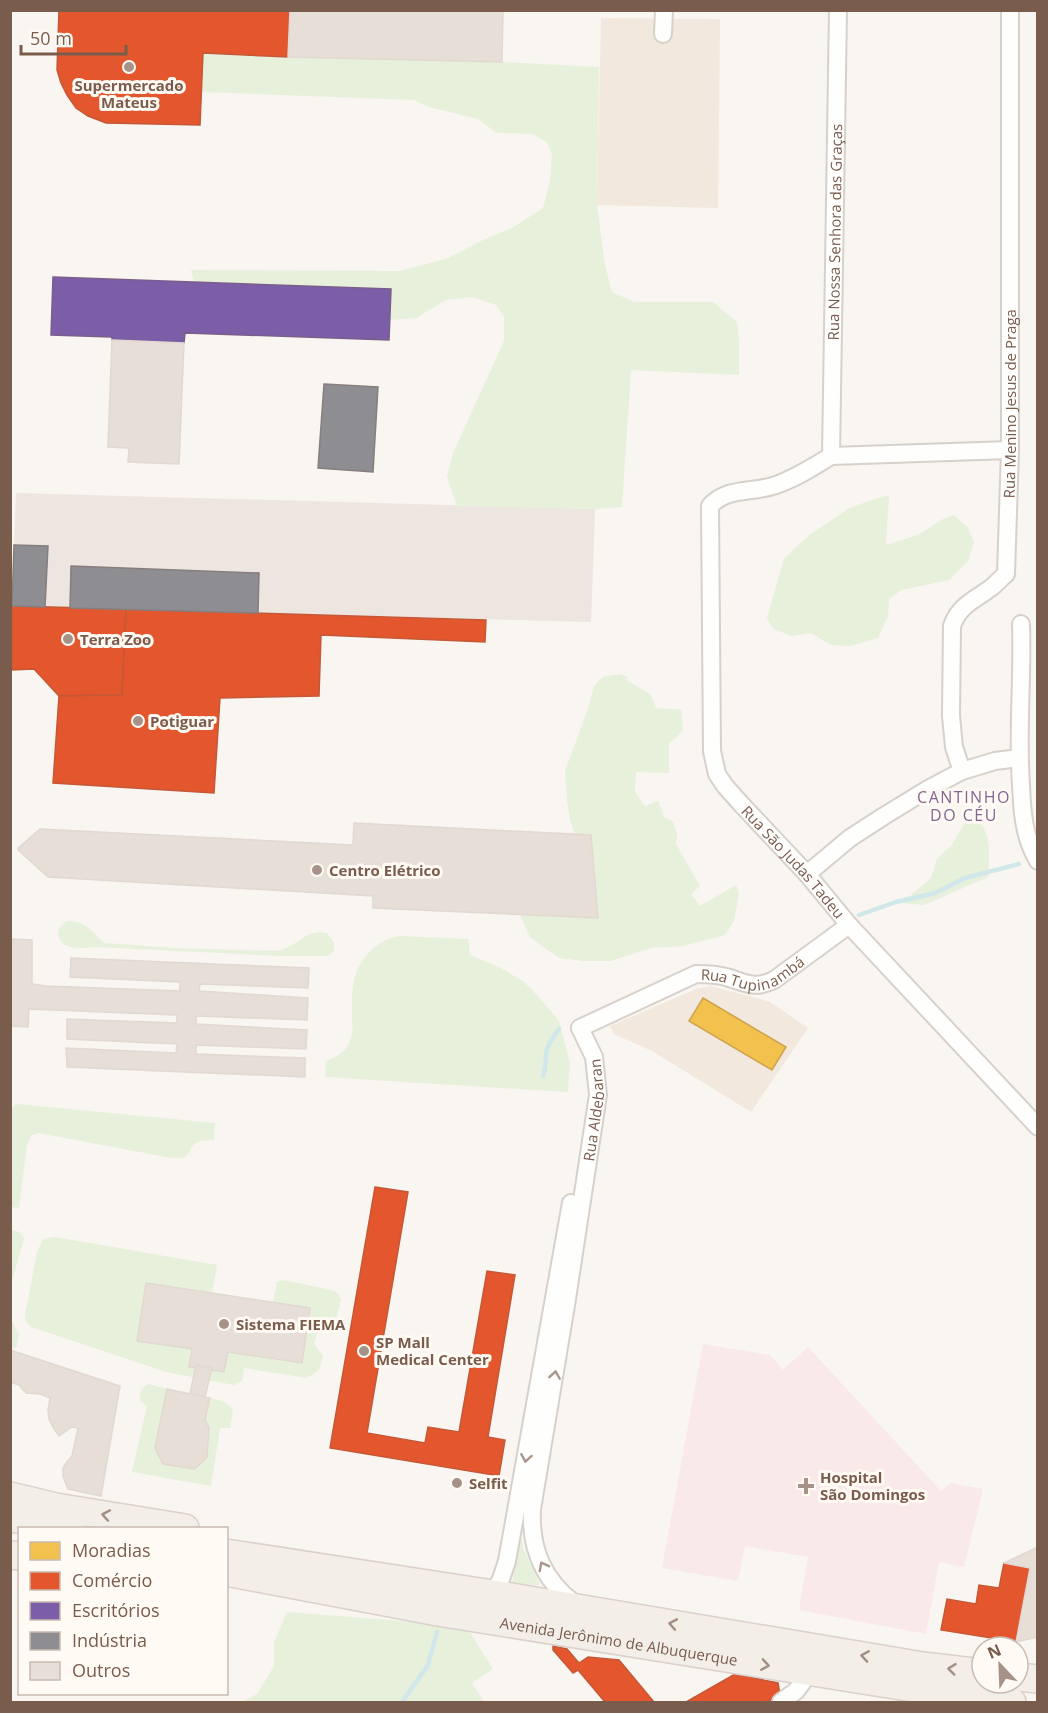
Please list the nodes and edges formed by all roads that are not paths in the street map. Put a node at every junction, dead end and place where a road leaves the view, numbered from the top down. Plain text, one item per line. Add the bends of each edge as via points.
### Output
1 (664, 10) edge
2 (838, 10) edge
3 (1010, 10) edge
4 (663, 34) dead end
5 (1010, 450) junction
6 (831, 456) junction
7 (1021, 624) dead end
8 (1019, 758) junction
9 (962, 771) junction
10 (1038, 861) edge
11 (807, 874) junction
12 (849, 925) junction
13 (580, 1028) junction
14 (1038, 1127) edge
15 (10, 1496) edge
16 (10, 1518) edge
17 (67, 1527) edge
18 (179, 1527) edge
19 (228, 1535) edge
20 (228, 1553) edge
21 (228, 1572) edge
22 (228, 1588) edge
23 (493, 1594) junction
24 (581, 1609) junction
25 (438, 1612) junction
26 (810, 1672) junction
27 (970, 1672) edge
28 (781, 1702) edge
29 (1012, 1702) edge

1 - 4 street
2 - 6 street, Rua Nossa Senhora das Graças
3 - 5 street, Rua Menino Jesus de Praga
5 - 6 street
5 - 9 street, Rua Menino Jesus de Praga via 1006,574 961,609 952,627 951,716 954,747
6 - 11 street, Rua São Judas Tadeu via 794,478 760,490 723,495 711,506 714,766 725,786
7 - 8 street
8 - 9 street
8 - 10 street via 1023,822
9 - 11 street via 858,833
11 - 12 street, Rua São Judas Tadeu
12 - 13 street, Rua Tupinambá via 764,985 696,974
12 - 14 street, Rua São Judas Tadeu
13 -> 23 street, Rua Aldebaran via 589,1096 507,1561
24 -> 13 street, Rua Aldebaran via 556,1588 546,1572 534,1546 531,1521 598,1095 594,1057
18 -> 15 main road
16 - 17 main road
19 - 23 main road via 296,1546
20 - 23 main road, Avenida Jerônimo de Albuquerque
21 - 25 main road, Avenida Jerônimo de Albuquerque
22 - 25 main road via 295,1599
23 - 24 main road, Avenida Jerônimo de Albuquerque
27 -> 24 main road, Avenida Jerônimo de Albuquerque
25 -> 26 main road, Avenida Jerônimo de Albuquerque
26 - 28 street via 796,1691
26 - 29 main road, Avenida Jerônimo de Albuquerque

